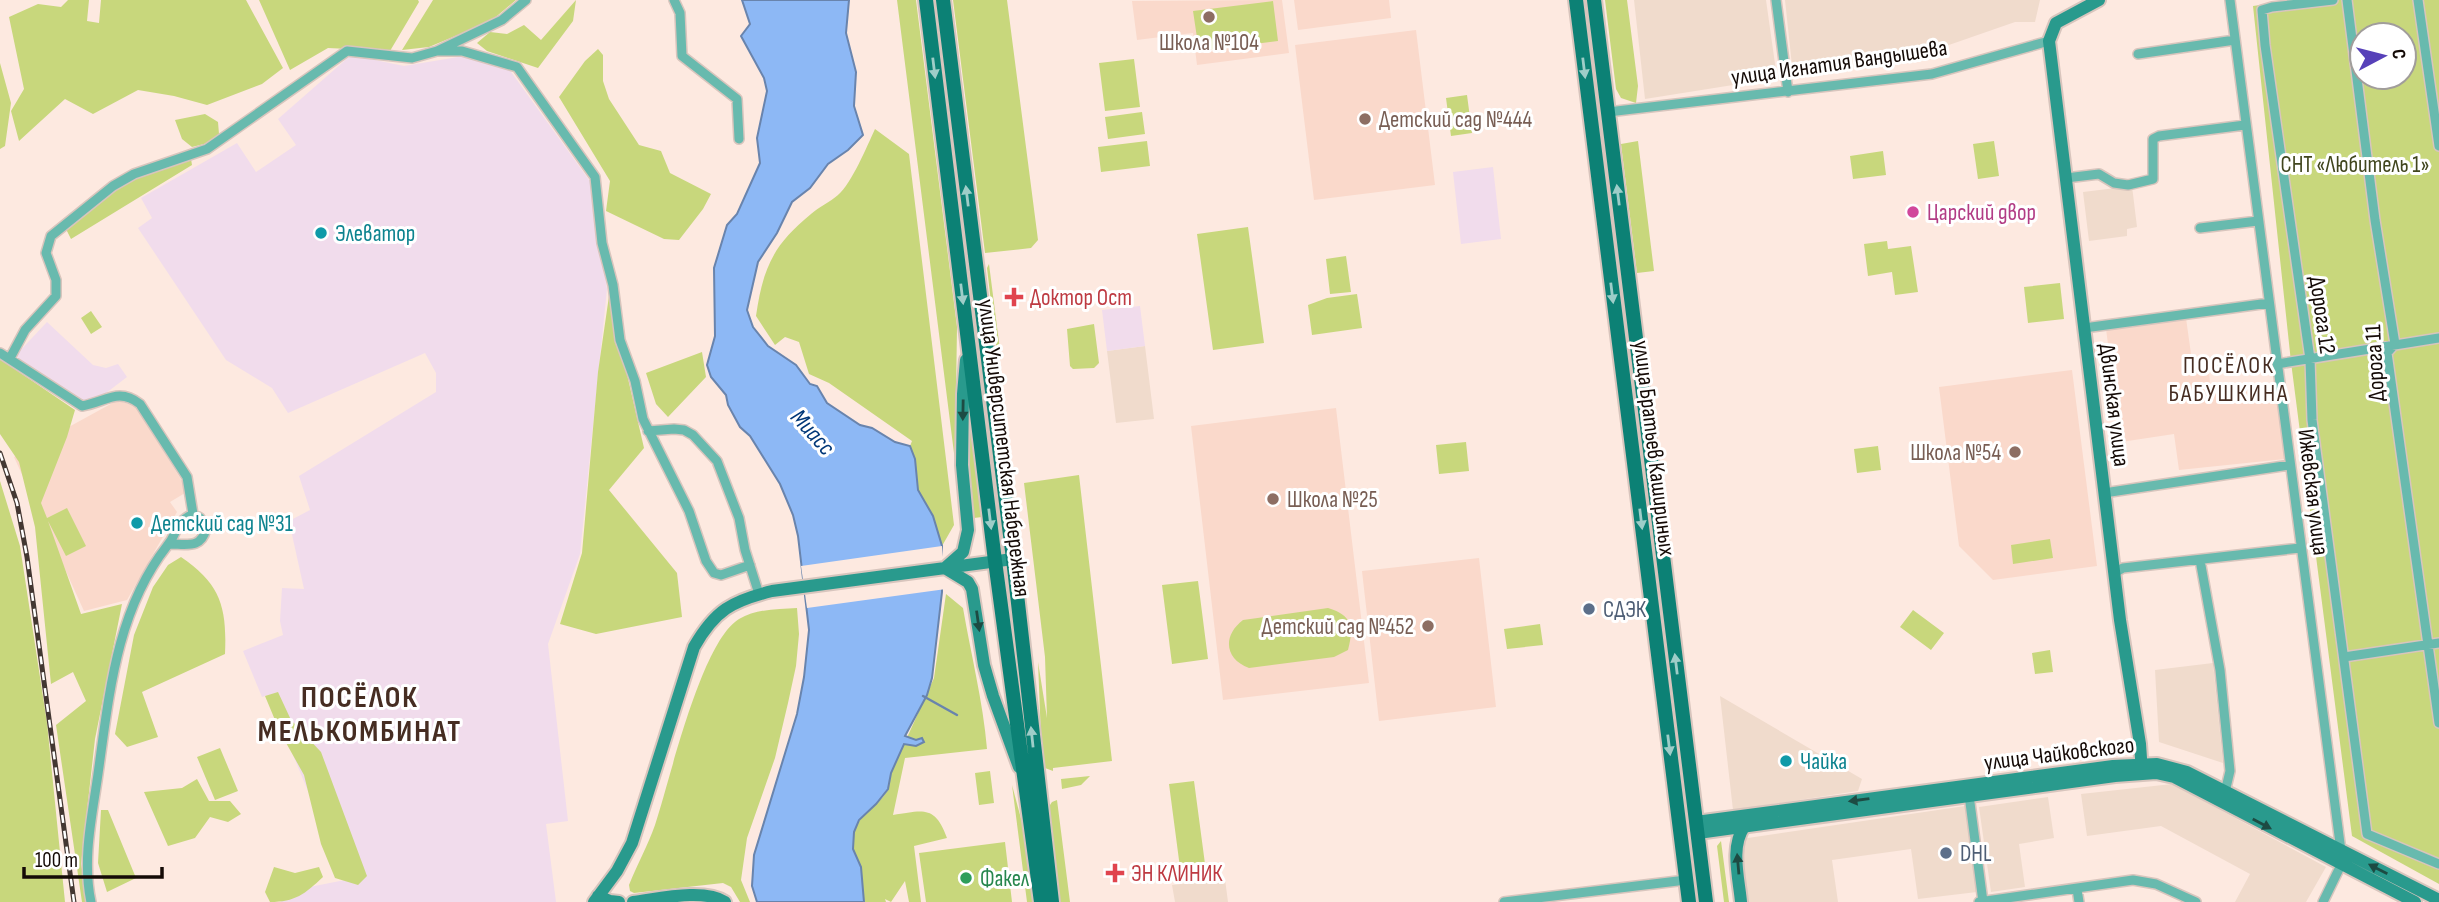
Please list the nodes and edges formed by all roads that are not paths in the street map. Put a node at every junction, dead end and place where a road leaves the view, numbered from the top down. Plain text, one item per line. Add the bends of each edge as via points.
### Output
1 (526, 0) edge
2 (674, 0) edge
3 (926, 0) edge
4 (943, 0) edge
5 (1576, 0) edge
6 (1594, 0) edge
7 (1776, 0) edge
8 (2099, 0) edge
9 (2230, 0) edge
10 (2333, 0) edge
11 (2347, 0) edge
12 (2418, 0) edge
13 (2235, 40) junction
14 (2049, 41) junction
15 (437, 51) junction
16 (2138, 54) dead end
17 (1788, 92) junction
18 (1608, 112) junction
19 (2245, 125) junction
20 (739, 139) dead end
21 (2439, 146) edge
22 (2066, 178) junction
23 (2258, 221) junction
24 (2200, 229) dead end
25 (2269, 303) junction
26 (2084, 328) junction
27 (2439, 338) edge
28 (968, 342) junction
29 (2395, 344) junction
30 (0, 353) edge
31 (10, 358) junction
32 (2310, 359) junction
33 (2277, 365) junction
34 (648, 431) junction
35 (2290, 465) junction
36 (2104, 493) junction
37 (193, 514) junction
38 (169, 544) junction
39 (2300, 548) junction
40 (1013, 559) junction
41 (2200, 560) junction
42 (995, 561) junction
43 (750, 565) junction
44 (945, 568) junction
45 (2114, 573) junction
46 (759, 594) junction
47 (2439, 643) edge
48 (2428, 645) junction
49 (2344, 657) junction
50 (2439, 723) edge
51 (2142, 768) junction
52 (1026, 784) junction
53 (2225, 792) junction
54 (1969, 796) junction
55 (1697, 827) junction
56 (1744, 827) junction
57 (1680, 831) junction
58 (2341, 851) junction
59 (2341, 864) junction
60 (2439, 864) edge
61 (1686, 880) junction
62 (2077, 890) junction
63 (596, 899) edge
64 (2439, 900) edge
65 (91, 902) edge
66 (620, 902) edge
67 (633, 902) edge
68 (725, 902) edge
69 (1041, 902) edge
70 (1052, 902) edge
71 (1504, 902) edge
72 (1689, 902) edge
73 (1706, 902) edge
74 (1741, 902) edge
75 (1982, 902) edge
76 (2079, 902) edge
77 (2196, 902) edge
78 (2323, 902) edge
79 (2415, 902) edge

1 - 15 street via 502,20
2 - 20 street via 680,13 682,56 737,99
3 -> 28 main road, улица Университетская Набережная
40 -> 4 main road, улица Университетская Набережная
5 -> 57 main road, улица Братьев Кашириных
6 - 18 main road, улица Братьев Кашириных
7 - 17 street
8 - 14 street via 2056,23
9 - 13 street, Ижевская улица
10 - 32 street, Дорога 12 via 2262,10
11 - 29 street, Дорога 11
12 - 21 street
13 - 16 street
13 - 19 street, Ижевская улица
14 - 17 street, улица Игнатия Вандышева via 1932,74
14 - 22 street, Двинская улица
15 - 31 street via 412,58 347,51 206,149 113,186 51,236 46,253 56,280 56,296 25,330
15 - 34 street via 462,51 517,67 594,177 620,340
17 - 18 street, улица Игнатия Вандышева
55 -> 18 main road, улица Братьев Кашириных
19 - 22 street via 2152,139 2153,179 2128,185 2099,174
19 - 23 street, Ижевская улица
22 - 26 street, Двинская улица
23 - 24 street
23 - 25 street, Ижевская улица
25 - 26 street
25 - 33 street, Ижевская улица
26 - 36 street, Двинская улица
27 - 29 street
28 -> 42 main road, улица Университетская Набережная
28 -> 44 street via 962,453 968,530 963,552
29 - 32 street
29 - 48 street, Дорога 11 via 2388,353
30 - 31 street
31 - 37 street via 82,406 118,394 140,404 187,477
32 - 33 street
32 - 49 street, Дорога 12 via 2312,420
33 - 35 street, Ижевская улица
34 - 43 street via 684,430 717,461 739,518
34 - 43 street via 714,573
35 - 36 street
35 - 39 street, Ижевская улица
36 - 45 street, Двинская улица
37 - 38 street via 182,519
37 - 38 street via 205,526 204,539
38 - 65 street via 134,603 114,671 87,854
39 - 41 street
39 - 58 street, Ижевская улица
40 - 42 street
70 -> 40 main road, улица Университетская Набережная
41 - 45 street via 2123,568
41 - 53 street via 2221,683 2230,771
42 - 44 street
42 - 52 main road, улица Университетская Набережная
43 - 46 street
44 - 46 street
44 -> 52 street via 972,589 984,665
45 - 51 street, Двинская улица
46 - 63 street via 725,607 699,639 632,843
47 - 48 street
48 - 49 street
48 - 50 street, Дорога 11
49 - 60 street, Дорога 12 via 2367,834
51 - 53 street, улица Чайковского via 2171,766
51 - 54 street, улица Чайковского
51 -> 55 street, улица Чайковского
51 -> 59 street, улица Чайковского via 2174,777
52 - 69 main road, улица Университетская Набережная
53 - 58 street, улица Чайковского
54 - 56 street, улица Чайковского
54 - 75 street
55 - 56 street, улица Чайковского
55 - 57 main road
55 - 73 main road, улица Братьев Кашириных
74 -> 56 street via 1736,846
57 - 61 main road, улица Братьев Кашириных
58 - 59 street, Ижевская улица
64 -> 58 street, улица Чайковского
59 - 78 street, Ижевская улица
59 - 79 street, улица Чайковского
61 - 71 street
61 - 72 main road, улица Братьев Кашириных
62 - 75 street
62 - 76 street
62 - 77 street via 2144,880
63 - 66 street
67 - 68 street via 698,895

